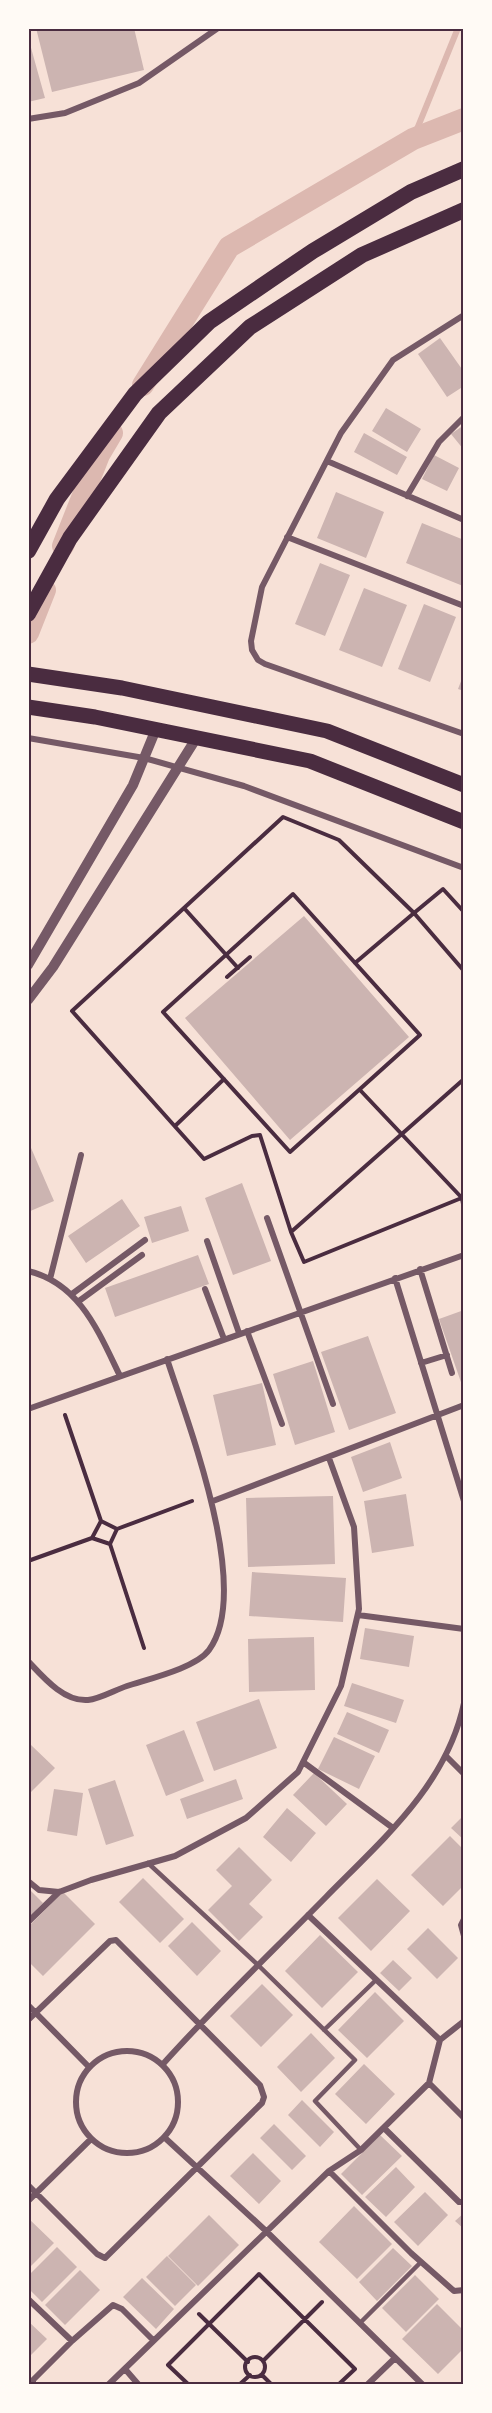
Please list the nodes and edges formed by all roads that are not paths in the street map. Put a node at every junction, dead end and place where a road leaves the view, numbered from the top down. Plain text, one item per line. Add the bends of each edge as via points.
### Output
1 (218, 28) edge
2 (28, 119) edge
3 (464, 169) edge
4 (464, 210) edge
5 (464, 315) edge
6 (464, 417) edge
7 (327, 461) junction
8 (407, 496) junction
9 (464, 520) edge
10 (287, 537) junction
11 (28, 551) edge
12 (464, 606) edge
13 (28, 614) edge
14 (28, 674) edge
15 (28, 707) edge
16 (156, 729) junction
17 (464, 734) edge
18 (196, 737) junction
19 (28, 738) edge
20 (144, 758) junction
21 (177, 768) junction
22 (464, 785) edge
23 (464, 822) edge
24 (464, 868) edge
25 (28, 964) edge
26 (28, 1000) edge
27 (81, 1155) dead end
28 (267, 1218) dead end
29 (145, 1240) dead end
30 (207, 1241) dead end
31 (142, 1255) dead end
32 (464, 1255) edge
33 (420, 1269) junction
34 (28, 1271) edge
35 (395, 1278) junction
36 (50, 1279) junction
37 (205, 1289) dead end
38 (72, 1294) junction
39 (79, 1301) junction
40 (300, 1312) junction
41 (243, 1332) junction
42 (224, 1339) junction
43 (447, 1355) junction
44 (167, 1359) junction
45 (421, 1363) junction
46 (452, 1373) dead end
47 (120, 1376) junction
48 (333, 1404) dead end
49 (464, 1405) edge
50 (28, 1409) edge
51 (437, 1414) junction
52 (282, 1424) dead end
53 (328, 1458) junction
54 (464, 1500) edge
55 (213, 1501) junction
56 (358, 1615) junction
57 (464, 1629) edge
58 (28, 1661) edge
59 (464, 1703) edge
60 (446, 1756) junction
61 (303, 1762) junction
62 (464, 1774) edge
63 (393, 1828) junction
64 (148, 1863) junction
65 (28, 1881) edge
66 (59, 1892) junction
67 (308, 1915) junction
68 (464, 1919) edge
69 (28, 1922) edge
70 (464, 1936) edge
71 (258, 1965) junction
72 (376, 1980) junction
73 (28, 2005) edge
74 (36, 2013) junction
75 (28, 2020) edge
76 (464, 2020) edge
77 (199, 2024) junction
78 (324, 2030) junction
79 (440, 2040) junction
80 (163, 2064) junction
81 (89, 2067) junction
82 (429, 2084) junction
83 (464, 2118) edge
84 (384, 2128) junction
85 (164, 2137) junction
86 (91, 2139) junction
87 (361, 2150) junction
88 (198, 2167) junction
89 (328, 2171) junction
90 (28, 2185) edge
91 (36, 2193) junction
92 (28, 2201) edge
93 (464, 2202) edge
94 (266, 2231) junction
95 (421, 2262) junction
96 (464, 2290) edge
97 (28, 2299) edge
98 (360, 2323) junction
99 (153, 2340) junction
100 (72, 2341) junction
101 (394, 2359) junction
102 (125, 2369) junction
103 (33, 2385) edge
104 (109, 2385) edge
105 (138, 2385) edge
106 (368, 2385) edge
107 (422, 2385) edge

1 - 2 street via 139,83 65,113
3 - 11 highway via 411,192 313,251 209,322 135,394 57,499
4 - 13 highway via 363,255 250,327 159,413 70,538
5 - 7 street via 393,360 341,433
6 - 8 street via 439,442
7 - 8 street
7 - 10 street
8 - 9 street
10 - 12 street
10 - 17 street via 262,587 251,641 258,660
14 - 22 main road via 122,688 327,731
15 - 16 main road
16 - 18 main road
16 - 20 street
18 - 21 street
18 - 23 main road via 310,761
19 - 20 street
20 - 21 street
20 - 25 street via 133,785
21 - 24 street via 244,786
21 - 26 street via 53,967
27 - 36 street
28 - 40 street
29 - 38 street
30 - 41 street
31 - 39 street
32 - 33 street
33 - 35 street
33 - 43 street
34 - 36 street
35 - 40 street
35 - 45 street
36 - 38 street
37 - 42 street
38 - 39 street
39 - 47 street
40 - 41 street
40 - 48 street
41 - 42 street
41 - 52 street
42 - 44 street
43 - 45 street
43 - 46 street
44 - 47 street
44 - 55 street
45 - 51 street
47 - 50 street
49 - 51 street
51 - 53 street
51 - 54 street
53 - 55 street
53 - 56 street via 354,1527
55 - 58 street via 224,1589 221,1626 208,1651 184,1666 88,1700 68,1696 46,1681
56 - 57 street
56 - 61 street via 341,1686
59 - 60 street
60 - 62 street
60 - 63 street
61 - 63 street
61 - 64 street via 298,1772 246,1818 176,1856
63 - 67 street
64 - 66 street
64 - 71 lane
65 - 66 street via 39,1890
66 - 69 street
67 - 71 street
67 - 72 street
68 - 70 street via 460,1925
71 - 77 street
71 - 78 lane
72 - 78 lane
72 - 79 street
73 - 74 street
74 - 75 street
74 - 77 street via 110,1941 116,1940
74 - 81 street
76 - 79 street
77 - 80 street
77 - 88 street via 260,2085 264,2097
78 - 87 lane via 355,2060 315,2101
79 - 82 street
80 - 81 street via 134,2050 117,2051
80 - 85 street via 175,2084 178,2108 174,2124
81 - 86 street via 78,2088 76,2111 81,2127
82 - 83 street
82 - 84 street
84 - 87 street
84 - 93 street via 459,2202
85 - 86 street via 136,2153 120,2153
85 - 88 street
86 - 91 street
87 - 89 street
88 - 91 street via 105,2258
88 - 94 street
89 - 94 street
89 - 95 street
90 - 91 street
91 - 92 street
94 - 98 street
94 - 99 street
95 - 96 street via 454,2291
95 - 98 lane
97 - 100 street
98 - 101 street
99 - 100 street via 115,2305
99 - 102 street
100 - 103 street via 33,2380
101 - 106 street
101 - 107 street
102 - 104 street
102 - 105 street

